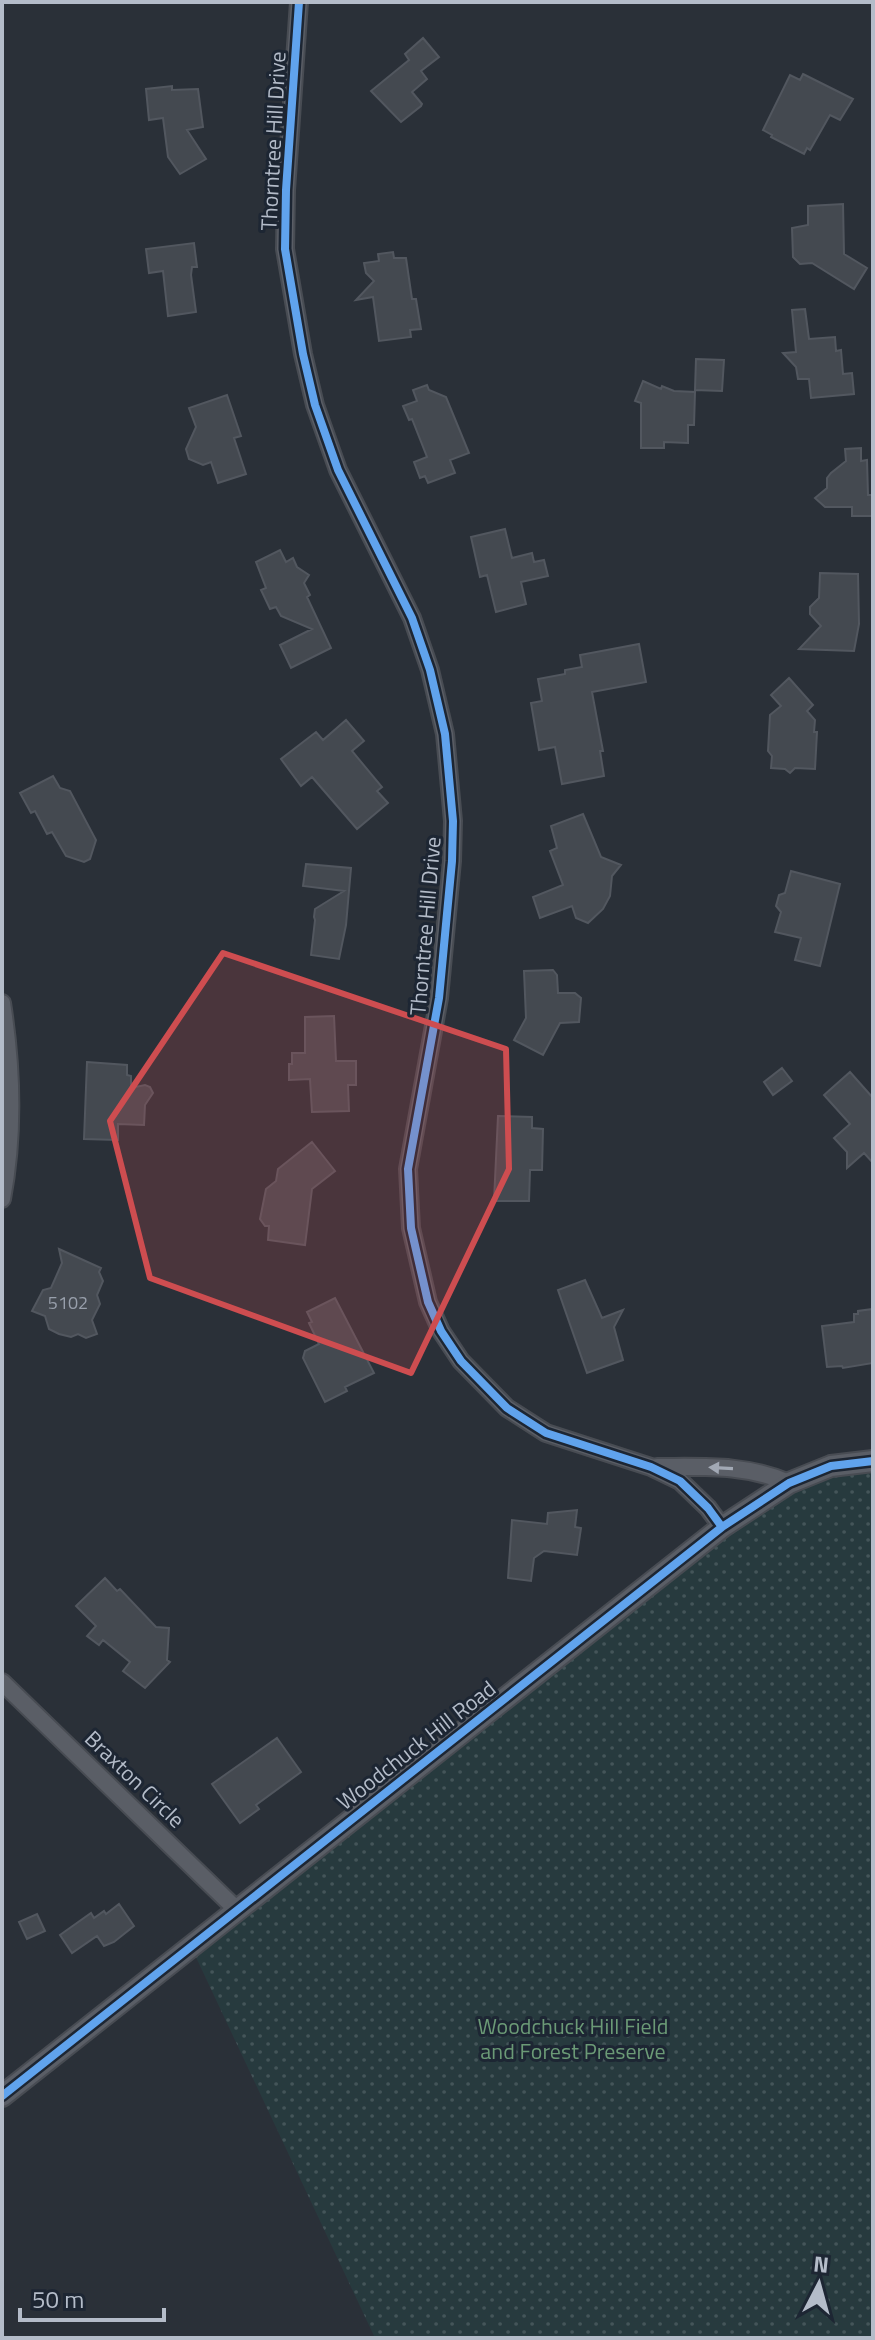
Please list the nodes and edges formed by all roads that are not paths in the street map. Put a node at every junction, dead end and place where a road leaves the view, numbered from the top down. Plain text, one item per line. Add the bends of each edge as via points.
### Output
1 (299, 2) edge
2 (2, 1003) edge
3 (2, 1199) edge
4 (873, 1461) edge
5 (651, 1467) junction
6 (789, 1483) junction
7 (722, 1527) junction
8 (2, 1682) edge
9 (236, 1909) junction
10 (2, 2096) edge

1 - 5 street, Thorntree Hill Drive via 285,249 303,354 338,470 412,618 445,734 452,861 439,998 408,1169 411,1228 428,1302 461,1361 507,1408 546,1433
2 - 3 street via 11,1110
4 - 6 street, Woodchuck Hill Road via 831,1466
6 -> 5 street, Thorntree Hill Drive via 765,1472
5 - 7 street, Thorntree Hill Drive via 680,1481
6 - 7 street, Woodchuck Hill Road
7 - 9 street, Woodchuck Hill Road
8 - 9 street, Braxton Circle
9 - 10 street, Woodchuck Hill Road

